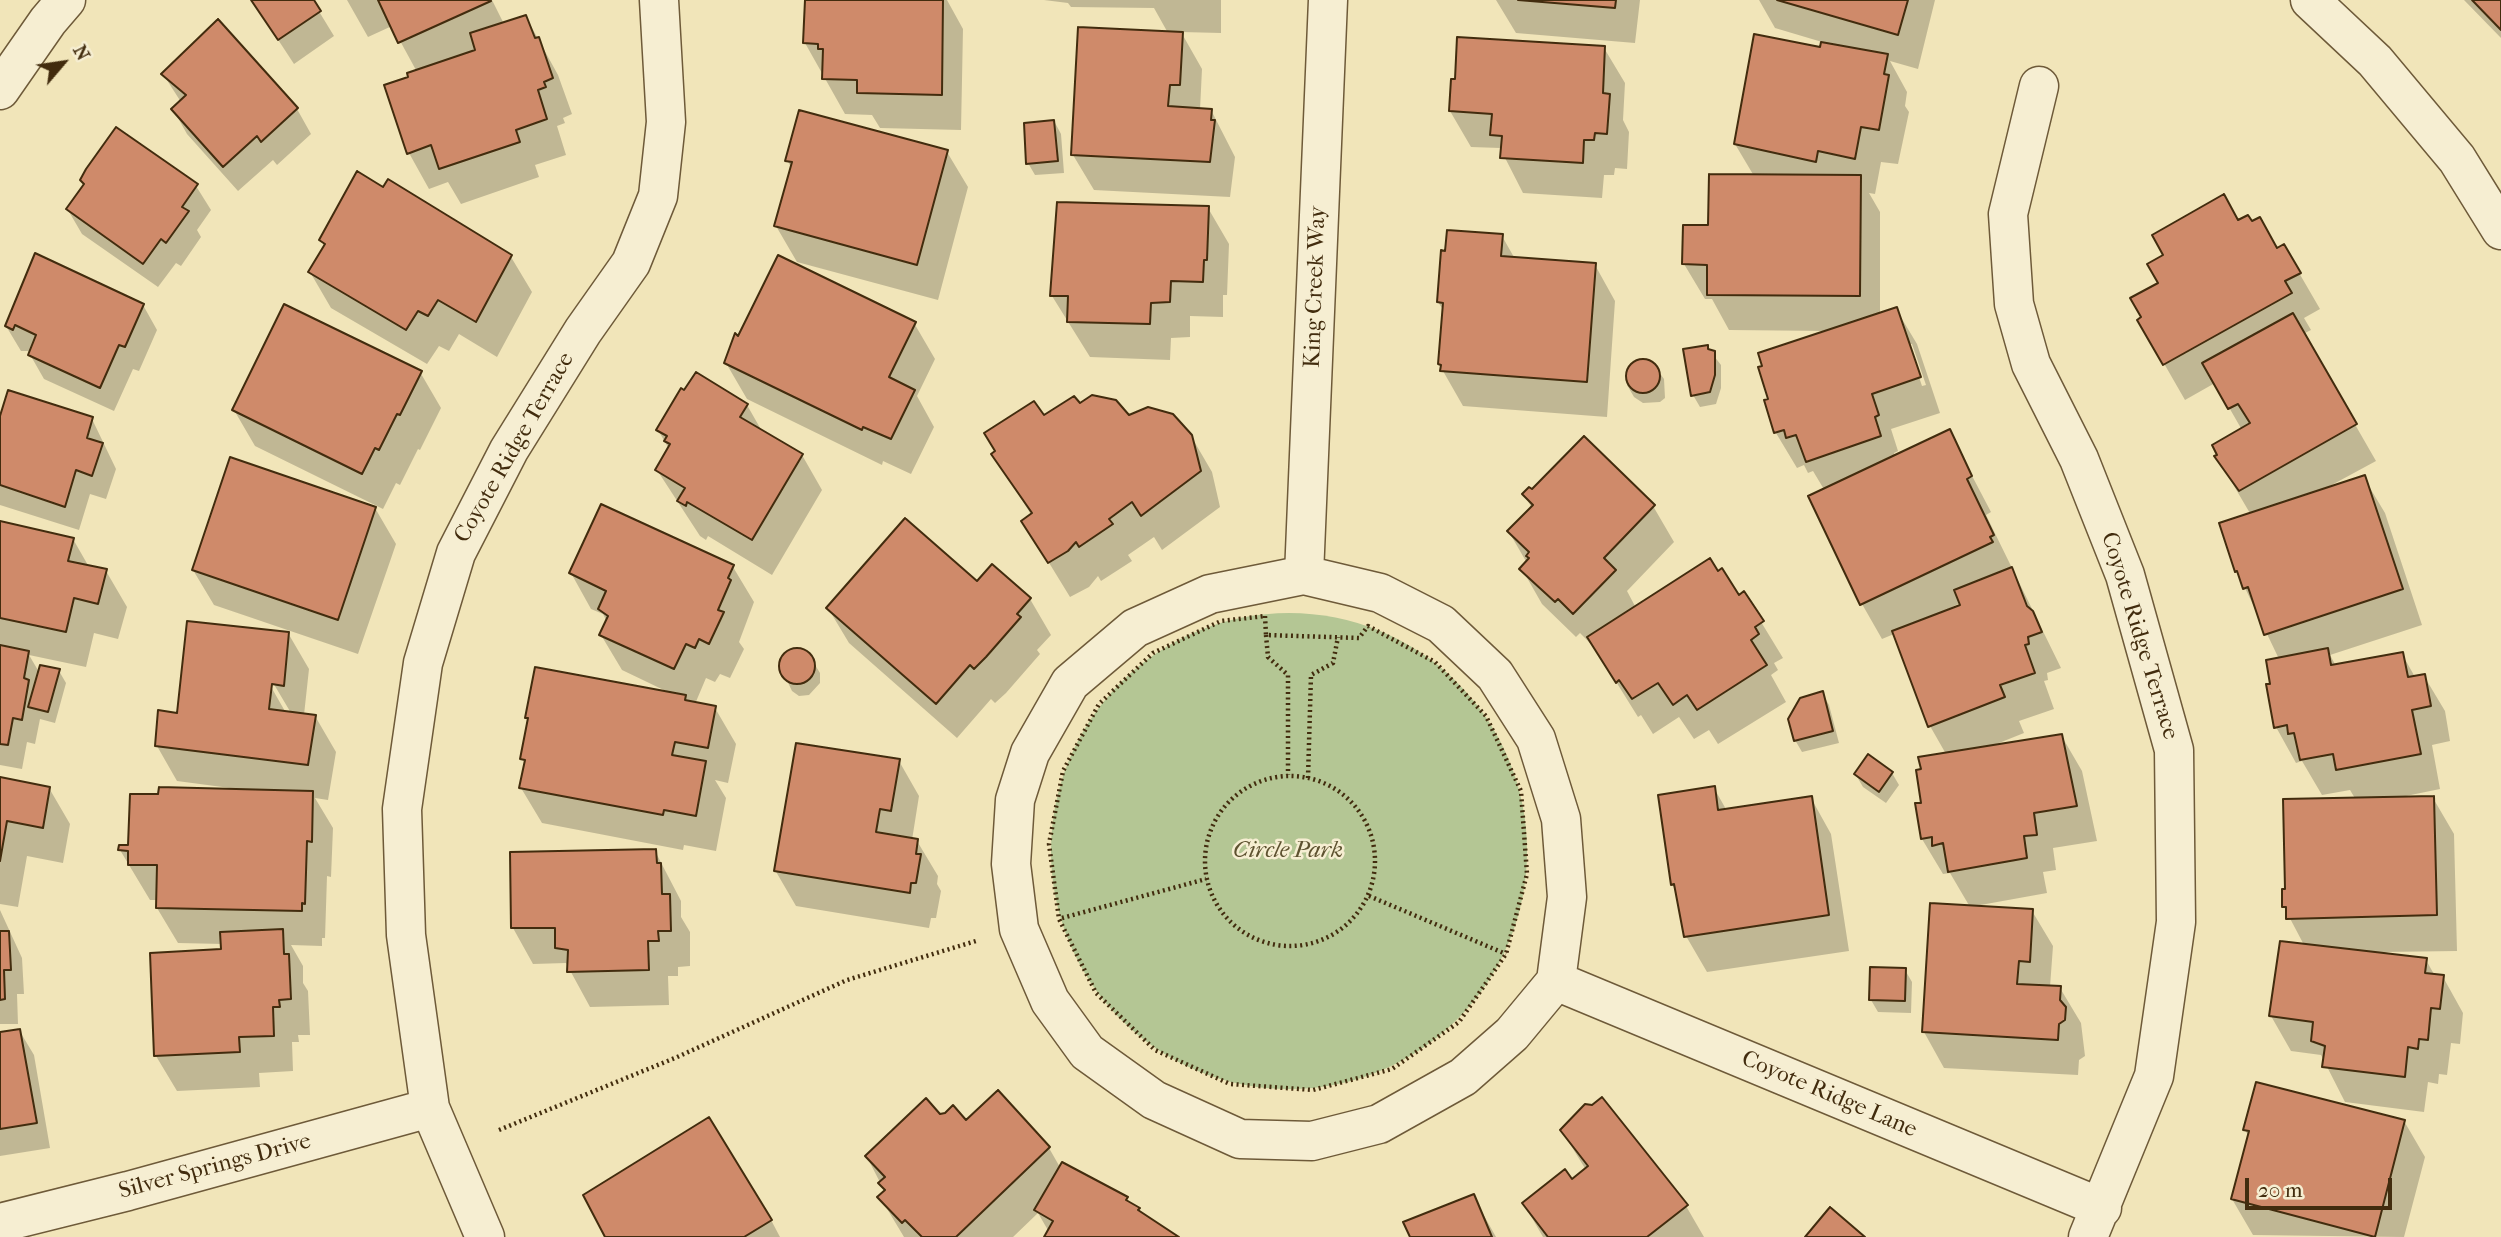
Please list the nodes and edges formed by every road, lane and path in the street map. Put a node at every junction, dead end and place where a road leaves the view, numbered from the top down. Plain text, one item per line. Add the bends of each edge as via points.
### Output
1 (66, 0) edge
2 (659, 0) edge
3 (1328, 0) edge
4 (2310, 0) edge
5 (4, 74) edge
6 (2039, 86) dead end
7 (2501, 230) edge
8 (1304, 575) junction
9 (1266, 635) junction
10 (1338, 637) junction
11 (1288, 775) junction
12 (1308, 778) junction
13 (1206, 878) junction
14 (1369, 896) junction
15 (1059, 919) junction
16 (977, 941) dead end
17 (1506, 954) junction
18 (1556, 981) junction
19 (430, 1108) junction
20 (499, 1130) dead end
21 (0, 1223) edge
22 (2095, 1223) edge
23 (485, 1237) edge

1 - 5 street
2 - 19 street, Coyote Ridge Terrace via 666,121 658,196 631,263 509,450 456,553 423,663 402,809 406,935
3 - 8 street, King Creek Way
4 - 7 street via 2375,61 2448,149
6 - 22 street, Coyote Ridge Terrace via 2008,214 2014,304 2031,364 2079,459 2125,575 2174,750 2176,922 2154,1076
8 - 18 street via 1380,593 1441,624 1495,675 1536,739 1561,819 1567,897
8 - 18 street via 1210,594 1147,622 1070,683 1030,753 1015,800 1011,864 1018,929 1050,1001 1087,1052 1154,1100 1240,1139 1312,1141 1379,1124 1463,1077 1512,1034
9 - 10 path
9 - 11 path via 1268,657 1288,676
9 - 15 path via 1265,616 1221,621 1153,653 1099,705 1063,771 1051,832
10 - 12 path via 1334,663 1311,675
10 - 17 path via 1359,638 1368,626 1435,662 1486,716 1521,792 1527,874
11 - 12 path
11 - 13 path via 1261,780 1237,793 1219,814 1208,839
12 - 14 path via 1341,793 1361,813 1375,858
13 - 14 path via 1219,910 1248,935 1275,946 1303,946 1330,937 1353,919
13 - 15 path
14 - 17 path
15 - 17 path via 1096,993 1155,1051 1230,1084 1312,1090 1392,1069 1459,1022
16 - 20 path via 847,980 675,1058
18 - 22 street, Coyote Ridge Lane
19 - 21 street, Silver Springs Drive
19 - 23 street, Coyote Ridge Terrace

